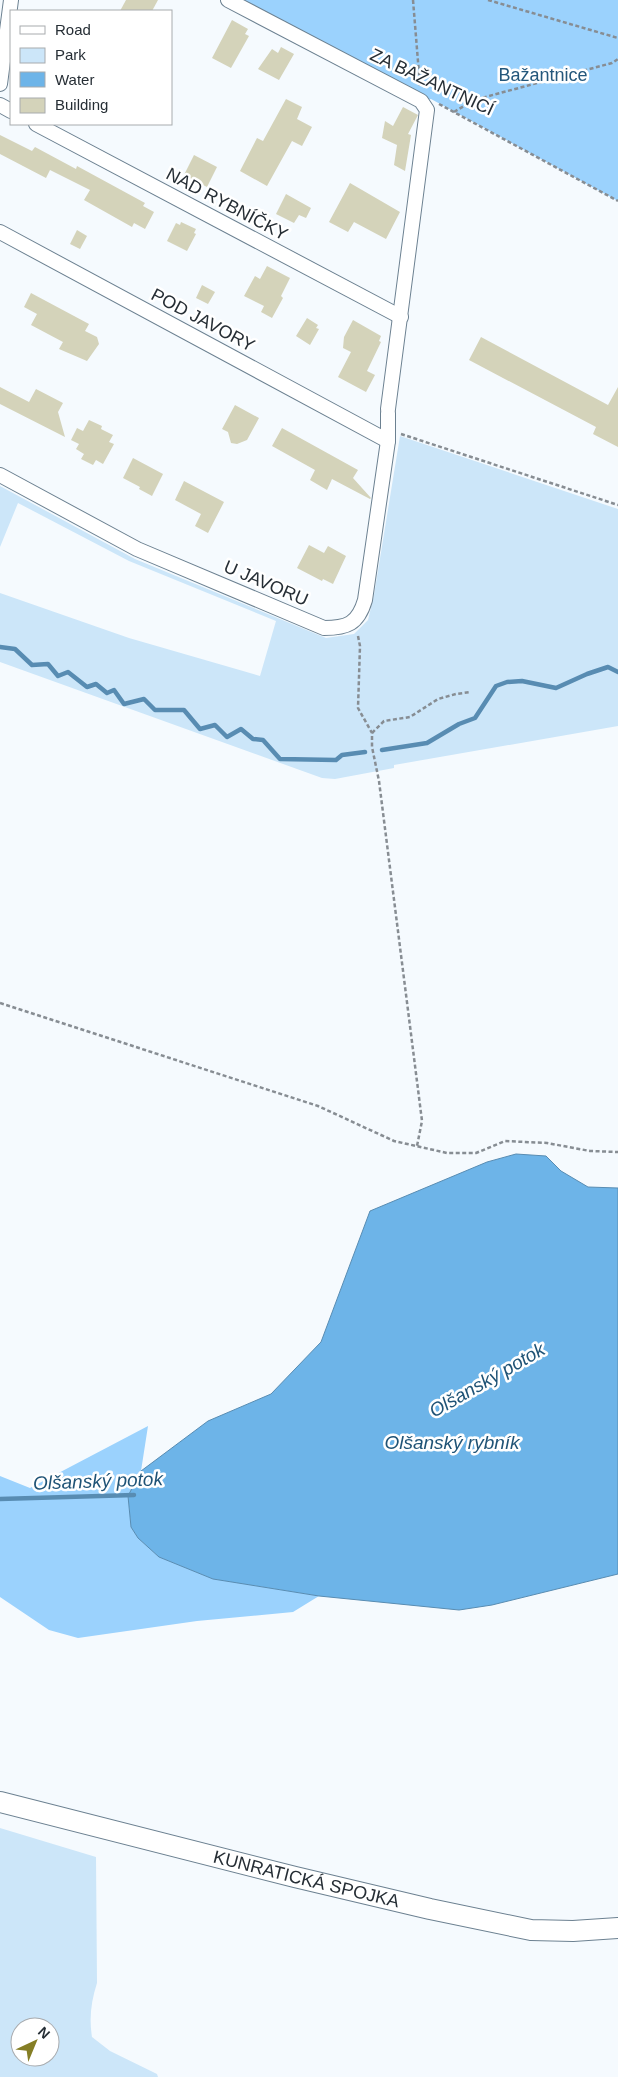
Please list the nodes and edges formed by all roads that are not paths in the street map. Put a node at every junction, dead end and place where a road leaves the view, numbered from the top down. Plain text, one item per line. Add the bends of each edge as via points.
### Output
1 (11, 0) edge
2 (228, 0) edge
3 (0, 84) edge
4 (38, 125) edge
5 (0, 232) edge
6 (401, 317) junction
7 (388, 435) junction
8 (0, 475) edge
9 (0, 1802) edge
10 (618, 1928) edge

1 - 3 street
2 - 6 street, ZA BAŽANTNICÍ via 421,101 427,110
4 - 6 street, NAD RYBNÍČKY
5 - 7 street, POD JAVORY
6 - 7 street via 388,411
7 - 8 street, U JAVORU via 362,609 352,622 342,628 324,628 137,549
9 - 10 main road, KUNRATICKÁ SPOJKA via 295,1877 531,1930

